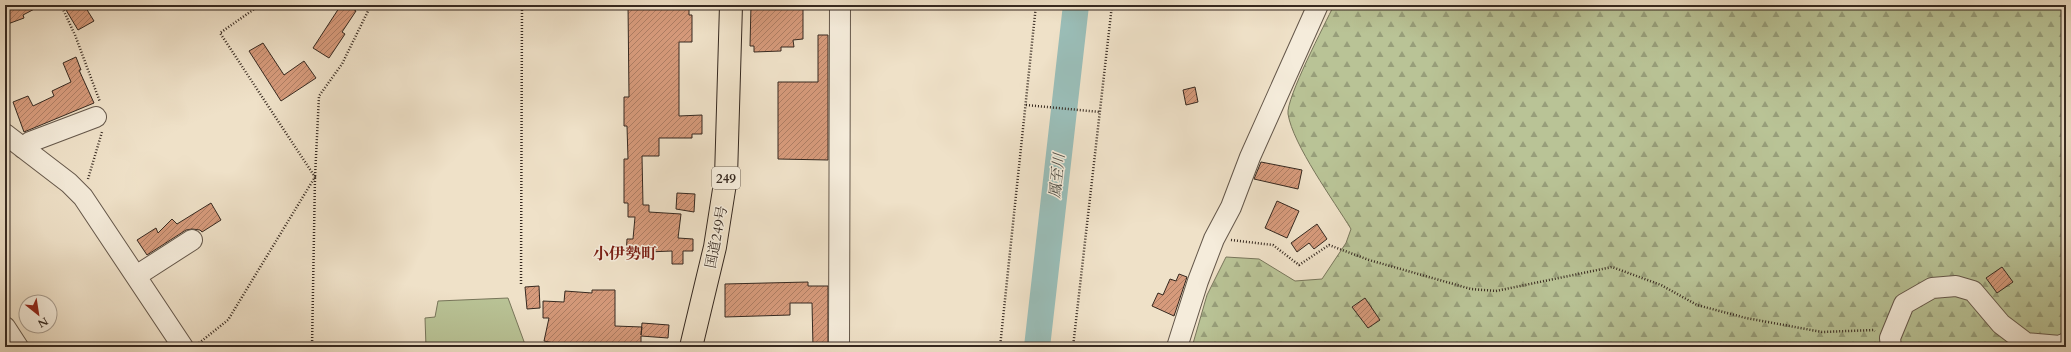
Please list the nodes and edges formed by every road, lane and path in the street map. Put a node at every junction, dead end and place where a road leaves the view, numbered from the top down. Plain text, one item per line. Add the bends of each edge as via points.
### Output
1 (61, 5) edge
2 (260, 5) edge
3 (371, 5) edge
4 (522, 5) edge
5 (731, 5) edge
6 (840, 5) edge
7 (1036, 5) edge
8 (1112, 5) edge
9 (1318, 5) edge
10 (1027, 105) junction
11 (1100, 112) junction
12 (100, 116) junction
13 (5, 134) edge
14 (23, 148) junction
15 (315, 177) junction
16 (83, 197) junction
17 (1214, 239) junction
18 (192, 240) dead end
19 (136, 276) junction
20 (521, 284) dead end
21 (5, 327) edge
22 (1885, 341) edge
23 (2066, 343) edge
24 (18, 347) edge
25 (183, 347) edge
26 (194, 347) edge
27 (312, 347) edge
28 (691, 347) edge
29 (839, 347) edge
30 (1000, 347) edge
31 (1073, 347) edge
32 (1177, 347) edge

1 - 12 path via 75,35
2 - 15 path via 220,33
3 - 15 path via 342,64 319,96
4 - 20 path
5 - 28 highway, 国道249号 / 249 via 726,177 715,247
6 - 29 street
7 - 10 path
8 - 11 path
9 - 17 street via 1250,157 1231,207
10 - 11 path
10 - 30 path
11 - 31 path
12 - 14 street via 30,142
12 - 16 path
13 - 14 street
14 - 16 street
15 - 26 path via 228,320
15 - 27 path
16 - 19 street
17 - 22 path via 1273,245 1299,265 1329,245 1369,260 1472,289 1496,291 1612,267 1661,285 1697,304 1746,318 1822,332 1874,330
17 - 32 street
18 - 19 street
19 - 25 street
21 - 24 street
22 - 23 street via 1890,338 1904,304 1932,288 1956,286 1972,291 2001,324 2026,344 2060,346

